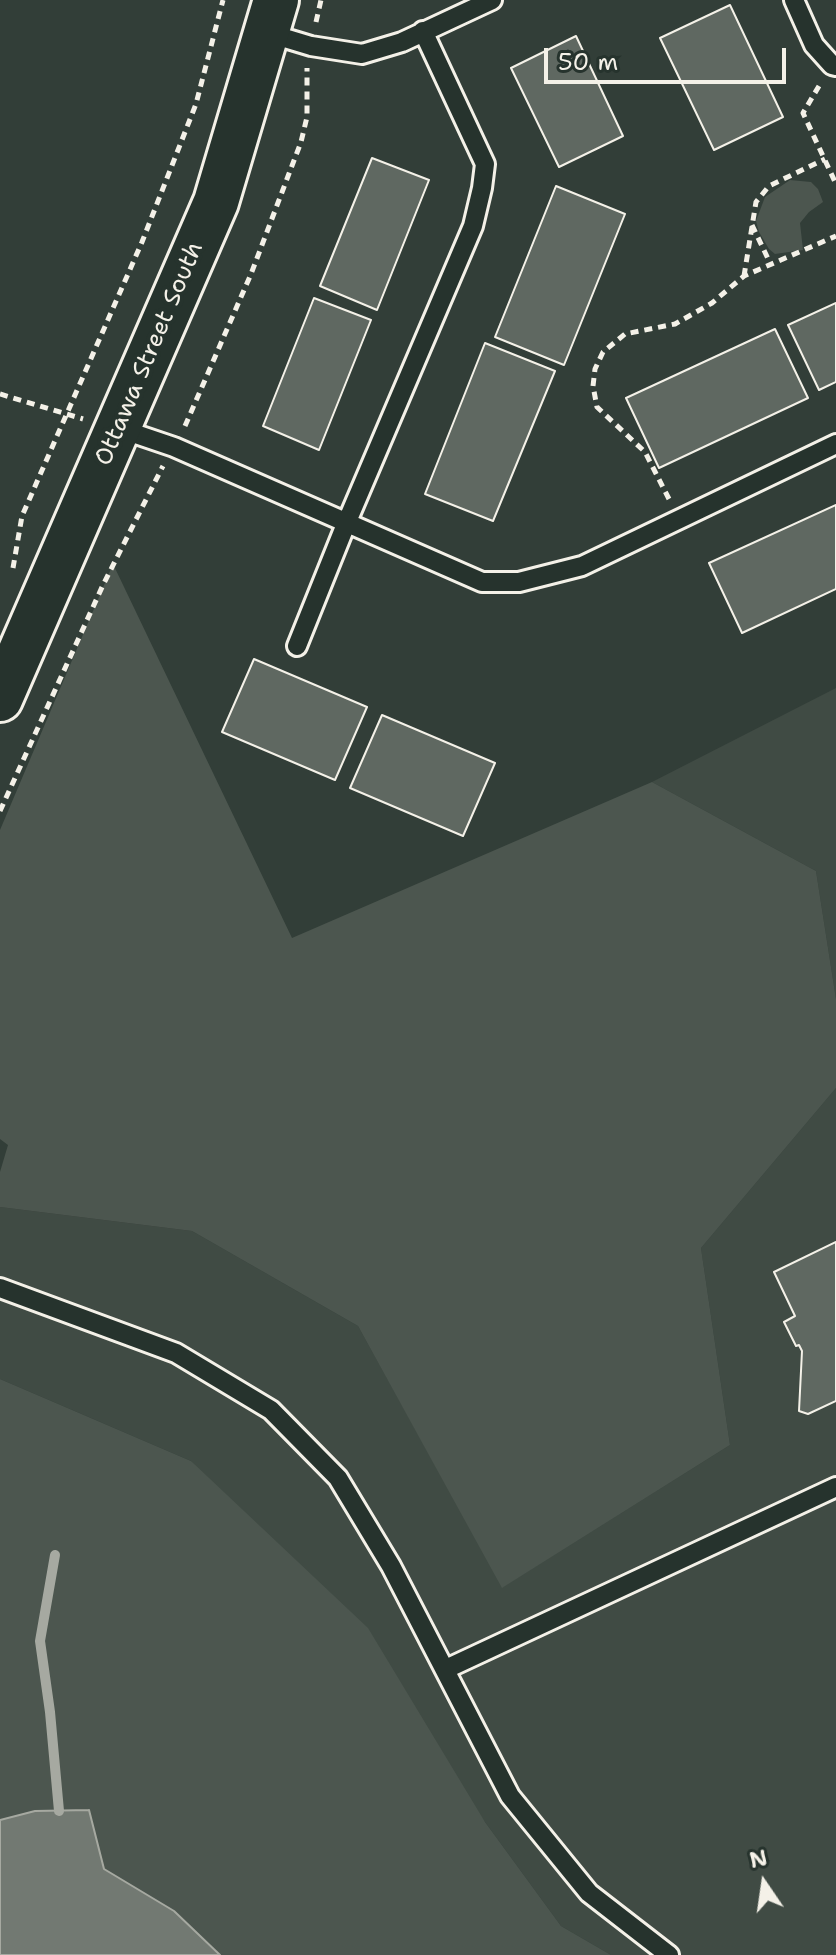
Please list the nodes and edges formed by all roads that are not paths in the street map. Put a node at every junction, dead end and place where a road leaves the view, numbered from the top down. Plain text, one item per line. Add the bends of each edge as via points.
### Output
1 (492, 0) edge
2 (794, 0) edge
3 (272, 16) edge
4 (423, 31) junction
5 (834, 66) edge
6 (118, 428) junction
7 (836, 444) edge
8 (346, 524) junction
9 (297, 646) dead end
10 (0, 699) edge
11 (0, 1288) edge
12 (836, 1487) edge
13 (446, 1669) junction
14 (669, 1955) edge

1 - 4 lane
2 - 5 lane via 814,45
3 - 4 lane via 311,46 362,54
3 - 6 main road, Ottawa Street South via 216,202
4 - 8 lane via 485,164 482,188 473,226
6 - 8 lane via 174,447
6 - 10 main road, Ottawa Street South
7 - 8 lane via 582,566 519,582 482,582
8 - 9 lane
11 - 13 lane via 176,1353 271,1410 338,1478
12 - 13 lane
13 - 14 lane via 510,1796 589,1893

